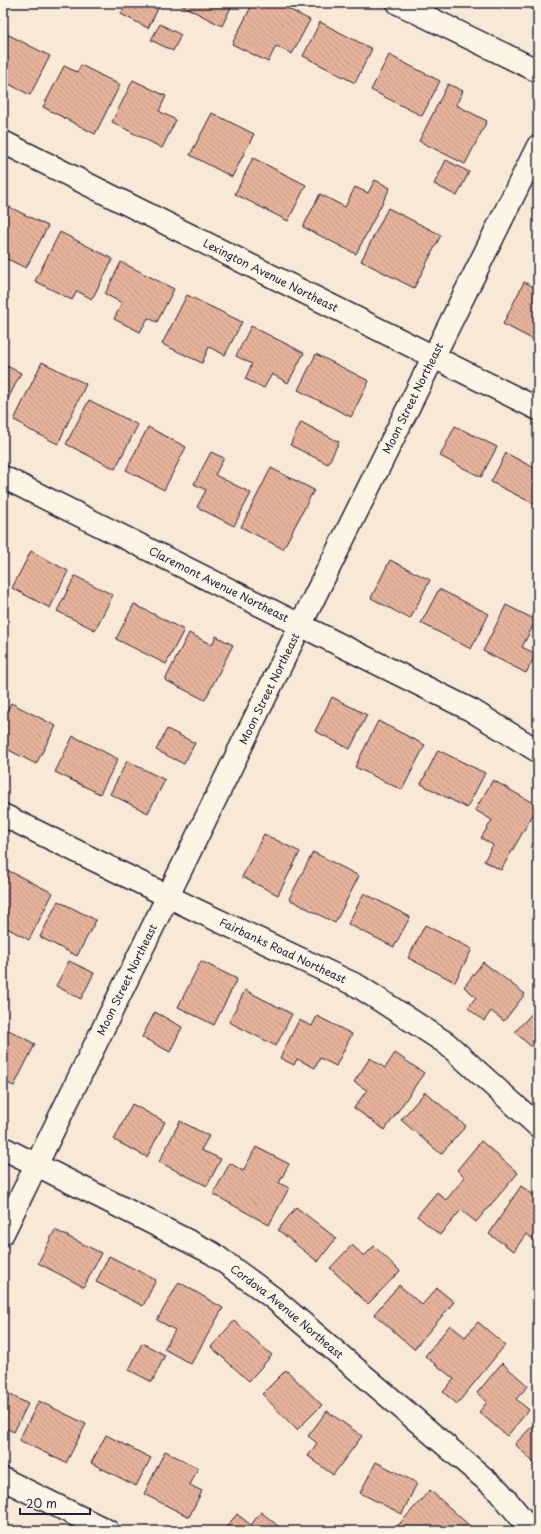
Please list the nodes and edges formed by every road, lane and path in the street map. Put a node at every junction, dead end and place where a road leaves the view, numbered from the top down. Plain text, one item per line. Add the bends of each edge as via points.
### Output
1 (398, 3) edge
2 (538, 71) edge
3 (3, 142) edge
4 (538, 146) edge
5 (434, 358) junction
6 (538, 409) edge
7 (3, 477) edge
8 (300, 626) junction
9 (538, 751) edge
10 (3, 815) edge
11 (168, 896) junction
12 (538, 1126) edge
13 (3, 1148) edge
14 (37, 1165) junction
15 (3, 1233) edge
16 (3, 1479) edge
17 (108, 1531) edge
18 (532, 1531) edge

1 - 2 street
3 - 5 street, Lexington Avenue Northeast
4 - 5 street, Moon Street Northeast
5 - 6 street, Lexington Avenue Northeast
5 - 8 street, Moon Street Northeast
7 - 8 street, Claremont Avenue Northeast
8 - 9 street, Claremont Avenue Northeast via 471,710
8 - 11 street, Moon Street Northeast
10 - 11 street, Fairbanks Road Northeast
11 - 12 street, Fairbanks Road Northeast via 358,986 446,1043
11 - 14 street, Moon Street Northeast
13 - 14 street, Cordova Avenue Northeast
14 - 15 street, Moon Street Northeast
14 - 18 street, Cordova Avenue Northeast via 212,1253 272,1297 499,1491
16 - 17 street

